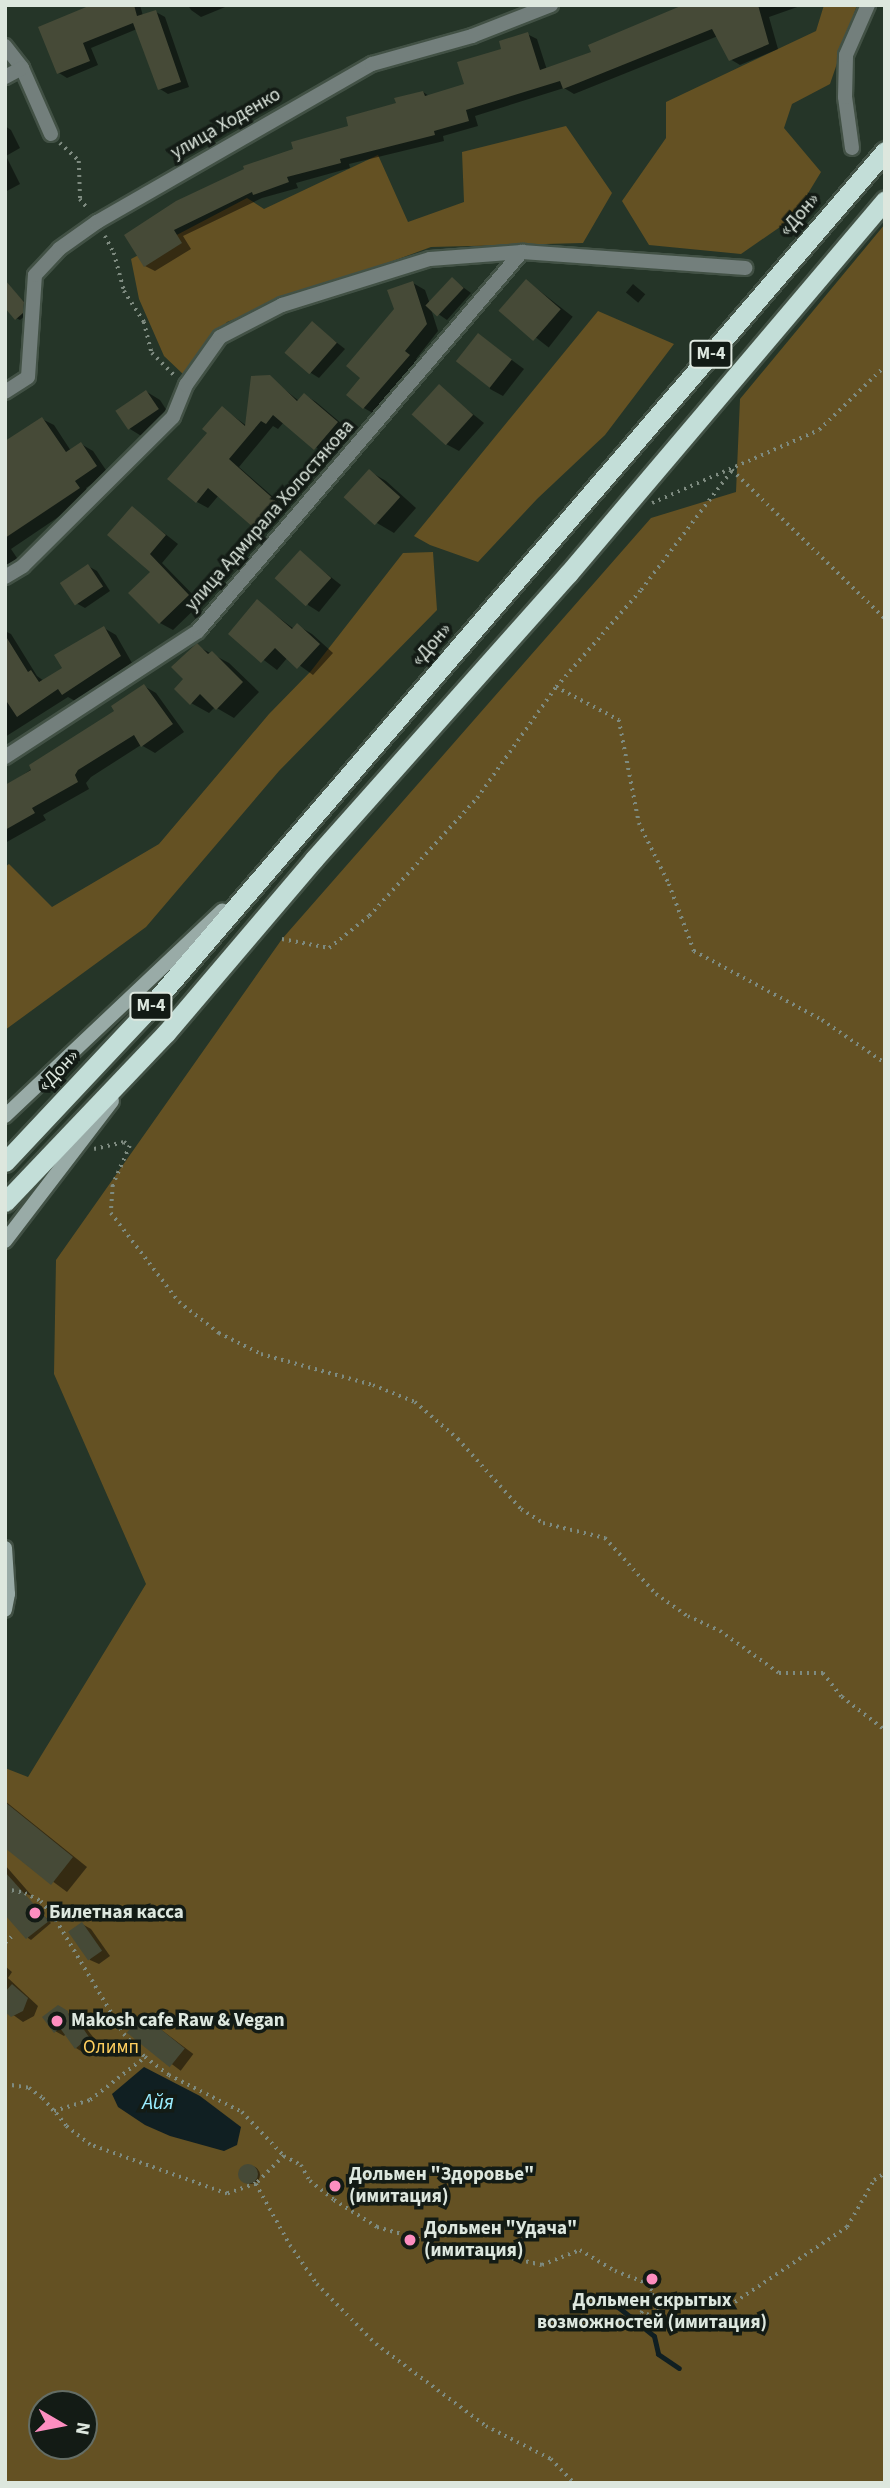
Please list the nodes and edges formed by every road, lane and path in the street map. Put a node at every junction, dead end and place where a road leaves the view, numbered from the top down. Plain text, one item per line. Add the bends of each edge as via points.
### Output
1 (551, 5) edge
2 (868, 5) edge
3 (5, 46) edge
4 (22, 68) junction
5 (5, 77) edge
6 (51, 134) joint
7 (852, 148) dead end
8 (885, 151) edge
9 (885, 200) edge
10 (97, 222) junction
11 (522, 252) junction
12 (745, 268) dead end
13 (885, 366) edge
14 (186, 385) junction
15 (5, 392) edge
16 (732, 470) junction
17 (650, 504) dead end
18 (5, 577) edge
19 (885, 619) edge
20 (556, 687) junction
21 (5, 757) edge
22 (290, 844) junction
23 (282, 939) dead end
24 (166, 1034) junction
25 (885, 1063) edge
26 (5, 1116) edge
27 (71, 1153) junction
28 (5, 1162) edge
29 (5, 1202) edge
30 (5, 1241) edge
31 (5, 1548) edge
32 (5, 1610) edge
33 (885, 1730) edge
34 (5, 1889) edge
35 (14, 1934) dead end
36 (5, 1943) edge
37 (145, 2057) junction
38 (5, 2084) edge
39 (54, 2111) junction
40 (284, 2156) junction
41 (885, 2173) edge
42 (257, 2184) junction
43 (654, 2294) junction
44 (574, 2483) edge

1 - 10 street, улица Ходенко via 472,36 372,64
2 - 7 street via 846,55 845,97
3 - 4 street
4 - 5 street
4 - 6 street
6 - 10 path via 79,161 80,199
8 - 22 highway, «Дон» / М-4
9 - 24 highway, М-4 via 568,574 314,859
10 - 14 path via 114,253 124,291 144,322 152,353
10 - 15 street, улица Ходенко via 35,275 28,377
11 - 12 street
11 - 14 street via 430,259 282,305 220,337
11 - 21 street, улица Адмирала Холостякова via 198,631
13 - 16 path via 819,430
14 - 18 street via 173,417 23,566
16 - 17 path
16 - 19 path
16 - 20 path via 641,590
20 - 23 path via 477,798 369,916 329,948
20 - 25 path via 619,720 639,823 694,951 822,1020
22 - 26 main road
22 - 28 highway, «Дон» / М-4 via 144,1015
24 - 27 main road
24 - 29 highway, М-4
27 - 30 main road
27 - 33 path via 124,1142 130,1146 113,1185 111,1213 178,1302 219,1333 261,1354 373,1385 415,1402 458,1439 521,1509 543,1523 605,1538 656,1594 688,1616 720,1631 779,1672 823,1673 842,1697
31 - 32 main road
34 - 37 path via 25,1893 48,1910 124,2034
35 - 36 path
37 - 39 path via 90,2100
37 - 40 path via 169,2076 242,2112
38 - 39 path via 29,2088
39 - 42 path via 90,2145 227,2194
40 - 42 path
40 - 43 path via 301,2165 310,2181 334,2200 377,2227 426,2241 439,2250 465,2247 542,2265 580,2250 615,2272 647,2283
41 - 43 path via 874,2180 847,2227 729,2306
42 - 44 path via 317,2284 376,2344 486,2426 551,2459
43 - 43 path via 659,2301 655,2316 641,2313

